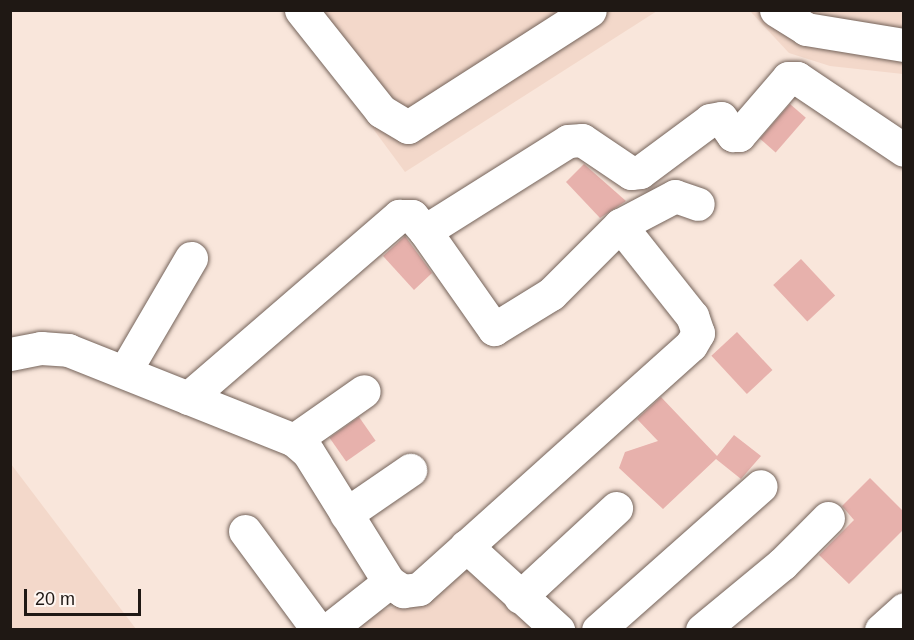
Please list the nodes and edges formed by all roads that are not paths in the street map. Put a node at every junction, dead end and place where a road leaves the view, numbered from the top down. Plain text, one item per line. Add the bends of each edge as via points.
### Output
1 (300, 10) edge
2 (591, 10) edge
3 (776, 10) edge
4 (903, 45) edge
5 (903, 150) edge
6 (698, 204) dead end
7 (620, 225) junction
8 (425, 231) junction
9 (191, 258) dead end
10 (10, 354) edge
11 (125, 371) junction
12 (364, 391) dead end
13 (188, 398) junction
14 (294, 440) junction
15 (410, 470) dead end
16 (761, 486) dead end
17 (616, 508) dead end
18 (346, 514) junction
19 (828, 518) dead end
20 (245, 531) dead end
21 (466, 546) junction
22 (389, 582) junction
23 (520, 597) junction
24 (903, 609) edge
25 (318, 630) edge
26 (328, 630) edge
27 (558, 630) edge
28 (598, 630) edge
29 (702, 630) edge
30 (881, 630) edge

1 - 2 street via 381,111 408,126
3 - 4 street via 806,29
5 - 8 street via 804,80 788,78 739,135 733,135 721,118 710,120 649,169 631,173 582,140 567,141
6 - 7 street via 675,196
7 - 8 street via 551,294 494,329
7 - 21 street via 692,316 698,333
8 - 13 street via 412,216 399,216
9 - 11 street
10 - 11 street via 41,348 68,350
11 - 13 street
12 - 14 street
13 - 14 street
14 - 18 street via 308,452
15 - 18 street
16 - 28 street
17 - 23 street
18 - 22 street
19 - 29 street via 782,564
20 - 25 street
21 - 22 street via 419,589 403,591
21 - 23 street
22 - 26 street
23 - 27 street
24 - 30 street

